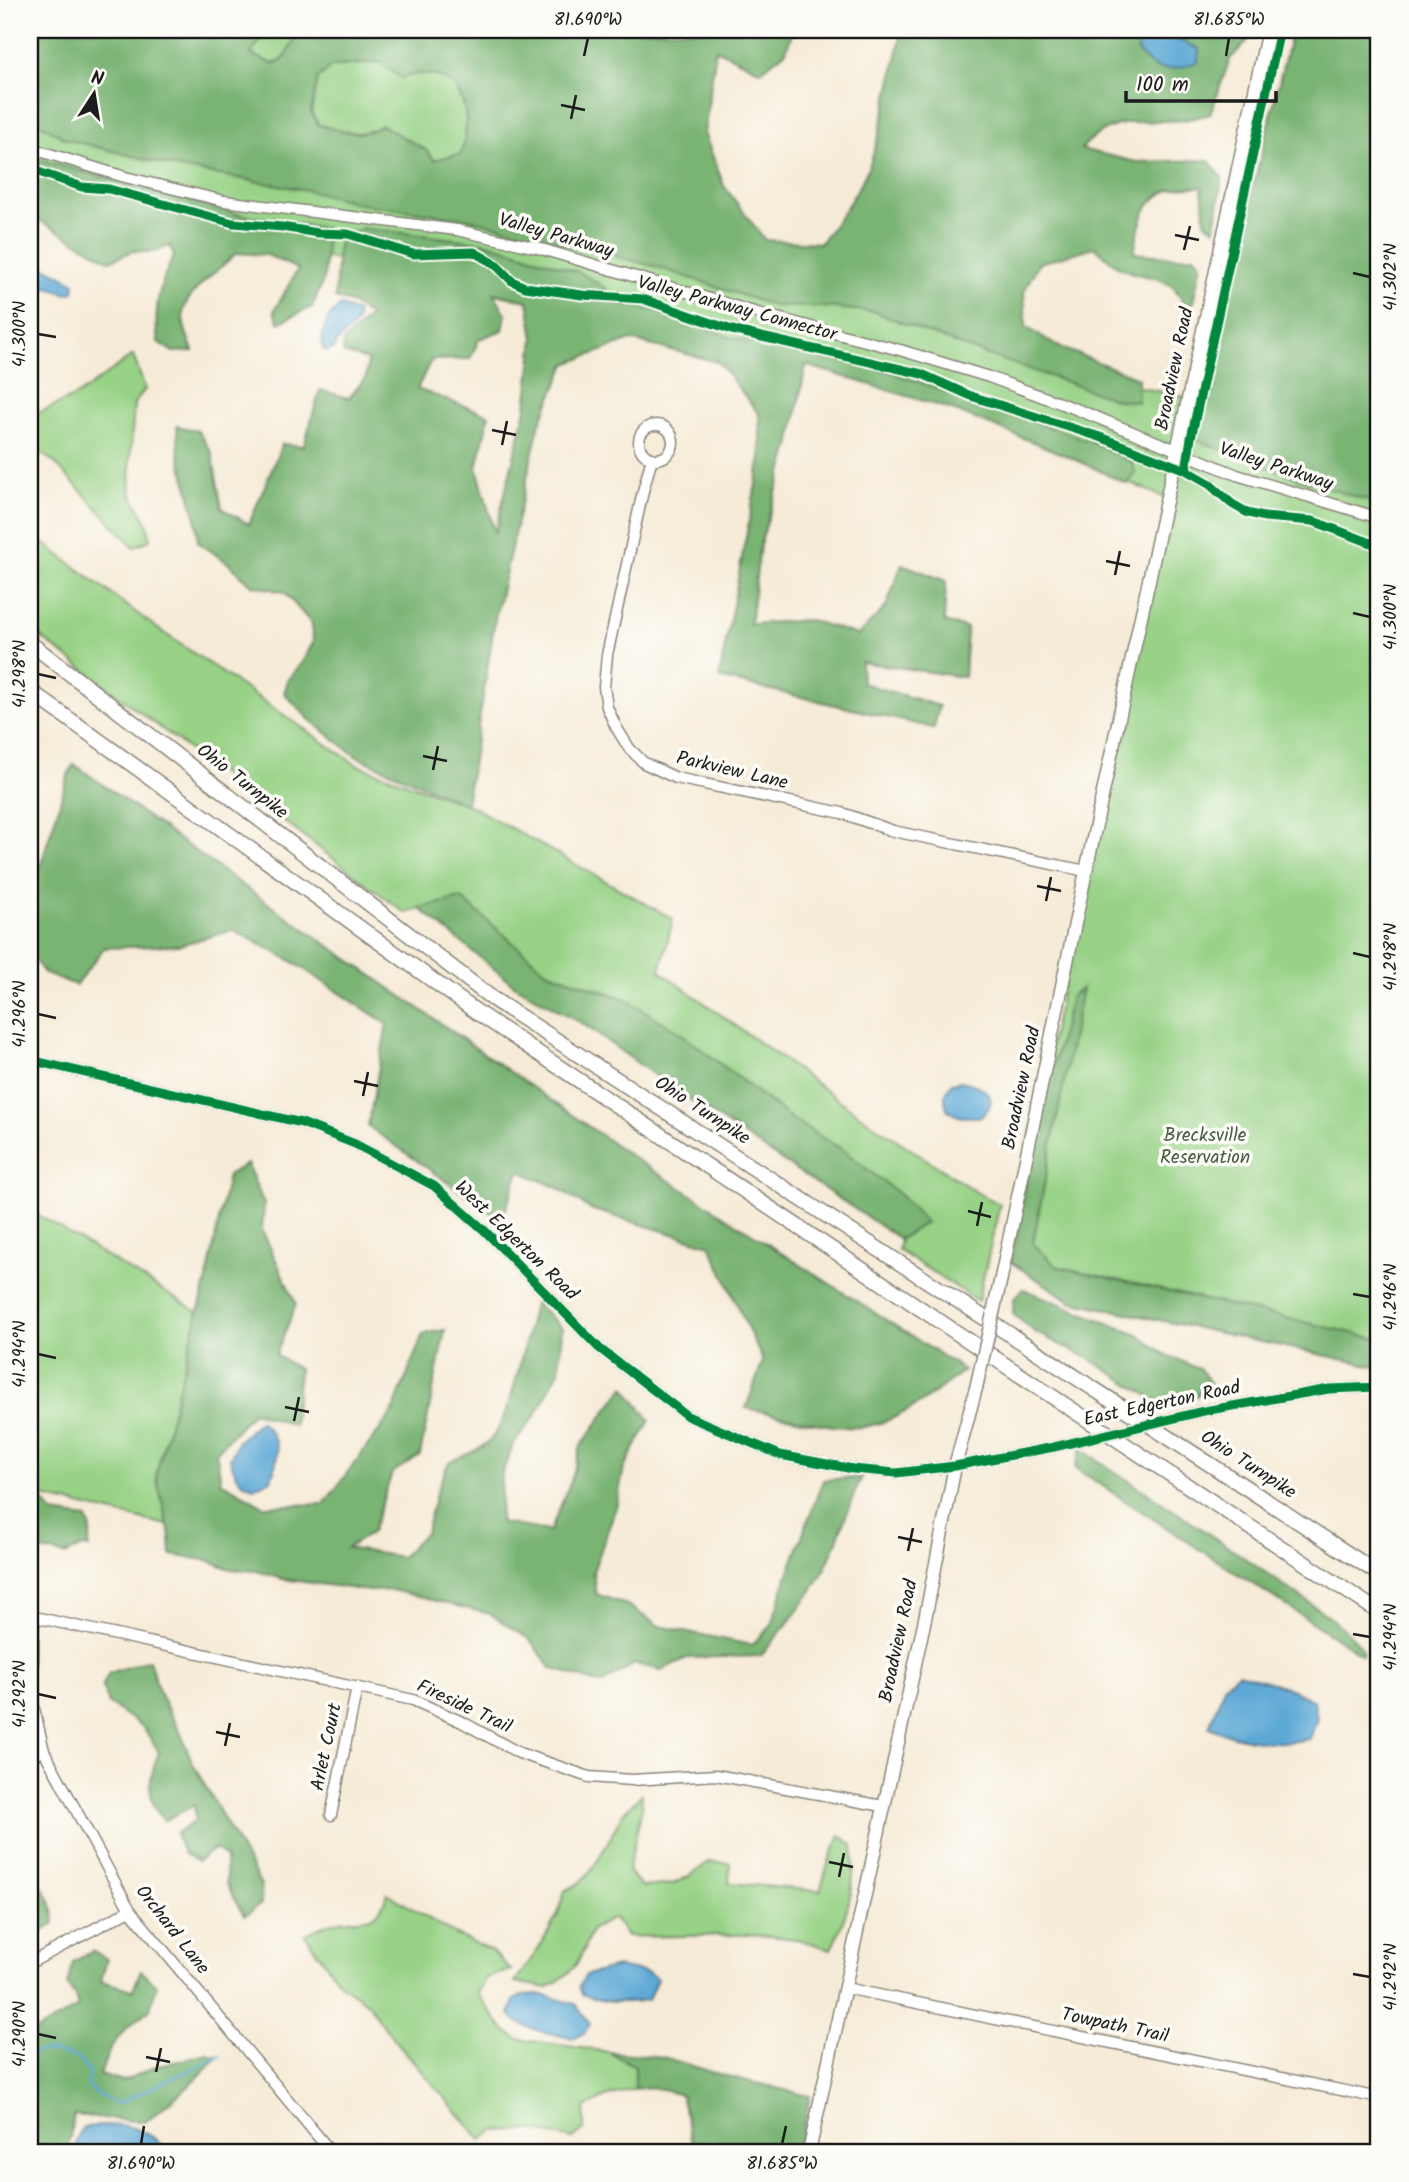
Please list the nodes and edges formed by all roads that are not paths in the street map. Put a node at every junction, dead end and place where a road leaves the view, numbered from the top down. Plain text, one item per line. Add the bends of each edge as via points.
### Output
1 (1268, 30) edge
2 (30, 148) edge
3 (1177, 451) junction
4 (653, 458) dead end
5 (1379, 518) edge
6 (30, 643) edge
7 (30, 691) edge
8 (1086, 871) junction
9 (30, 1060) edge
10 (1379, 1387) edge
11 (954, 1466) junction
12 (1379, 1574) edge
13 (1379, 1612) edge
14 (32, 1616) edge
15 (357, 1687) junction
16 (44, 1751) junction
17 (30, 1756) edge
18 (883, 1806) junction
19 (331, 1815) dead end
20 (130, 1910) junction
21 (30, 1963) edge
22 (845, 1989) junction
23 (1379, 2098) edge
24 (331, 2152) edge
25 (809, 2152) edge

1 - 3 main road, Broadview Road
2 - 3 street, Valley Parkway via 224,201 457,230 531,246 754,313 957,367
3 - 5 street, Valley Parkway via 1237,475
3 - 8 main road, Broadview Road
4 - 8 street, Parkview Lane via 615,617 604,687 616,727 644,763 676,778 842,813 893,831
6 - 12 highway, Ohio Turnpike via 493,999
7 - 13 highway via 481,1015
8 - 11 main road, Broadview Road, bridge via 1001,1278
9 - 11 street, West Edgerton Road via 302,1123 355,1144 434,1186 484,1230 599,1348 687,1416 780,1455 853,1469 896,1474
10 - 11 street, East Edgerton Road, bridge via 1329,1390 1204,1411
11 - 18 main road, Broadview Road
14 - 15 street, Fireside Trail
14 - 16 street, Orchard Lane via 32,1700
15 - 18 street, Fireside Trail via 413,1700 519,1753 590,1777 632,1780 716,1775
15 - 19 street, Arlet Court
16 - 17 street
16 - 20 street, Orchard Lane
18 - 22 main road, Broadview Road
20 - 21 street
20 - 24 street, Orchard Lane
22 - 23 street, Towpath Trail
22 - 25 main road, Broadview Road

